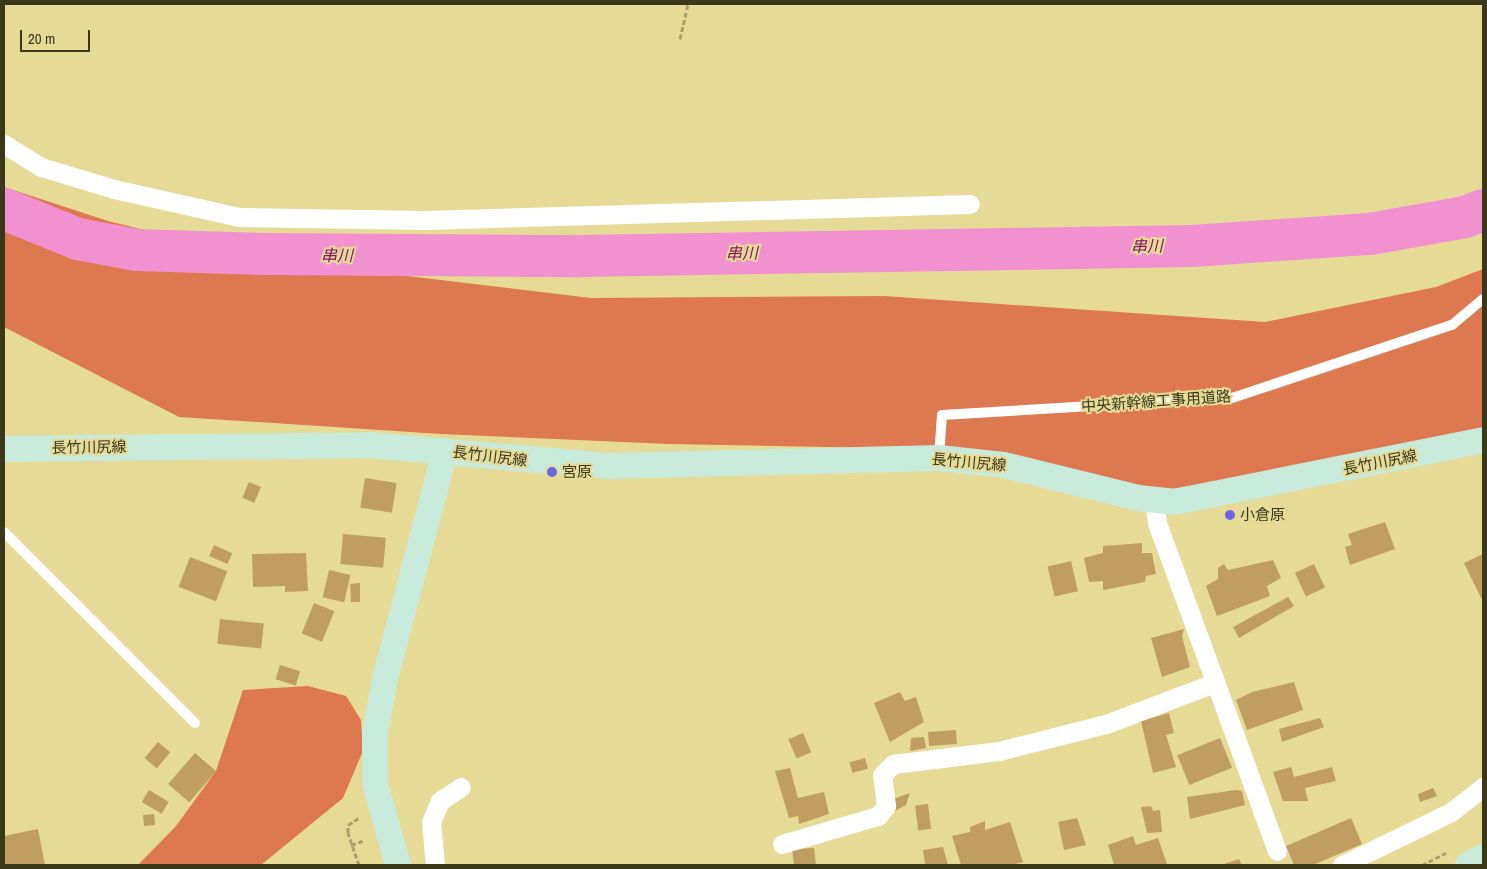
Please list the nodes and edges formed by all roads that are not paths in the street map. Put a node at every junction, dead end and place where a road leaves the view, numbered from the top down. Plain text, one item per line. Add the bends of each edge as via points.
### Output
1 (4, 144) edge
2 (970, 204) dead end
3 (1483, 299) edge
4 (1483, 440) edge
5 (4, 449) edge
6 (445, 451) junction
7 (939, 458) junction
8 (1154, 501) junction
9 (4, 532) edge
10 (1214, 682) junction
11 (195, 723) dead end
12 (461, 787) dead end
13 (1483, 787) edge
14 (782, 844) dead end
15 (1277, 851) dead end
16 (1483, 857) edge
17 (398, 865) edge
18 (435, 865) edge
19 (1342, 865) edge
20 (1468, 865) edge

1 - 2 street via 41,167 114,189 239,217 426,220
3 - 7 lane, 中央新幹線工事用道路 via 1452,325 1232,398 942,415
4 - 8 main road, 長竹川尻線 via 1200,498
5 - 6 main road, 長竹川尻線 via 369,445
6 - 7 main road, 長竹川尻線 via 592,466
6 - 17 main road, 長竹川尻線 via 388,666 375,732 375,783
7 - 8 main road, 長竹川尻線 via 1028,469
8 - 10 street via 1157,523
9 - 11 lane
10 - 14 street via 1106,724 999,751 893,764 882,775 886,806 878,816
10 - 15 street
12 - 18 street via 440,802 431,822
13 - 19 street via 1451,812
16 - 20 main road

